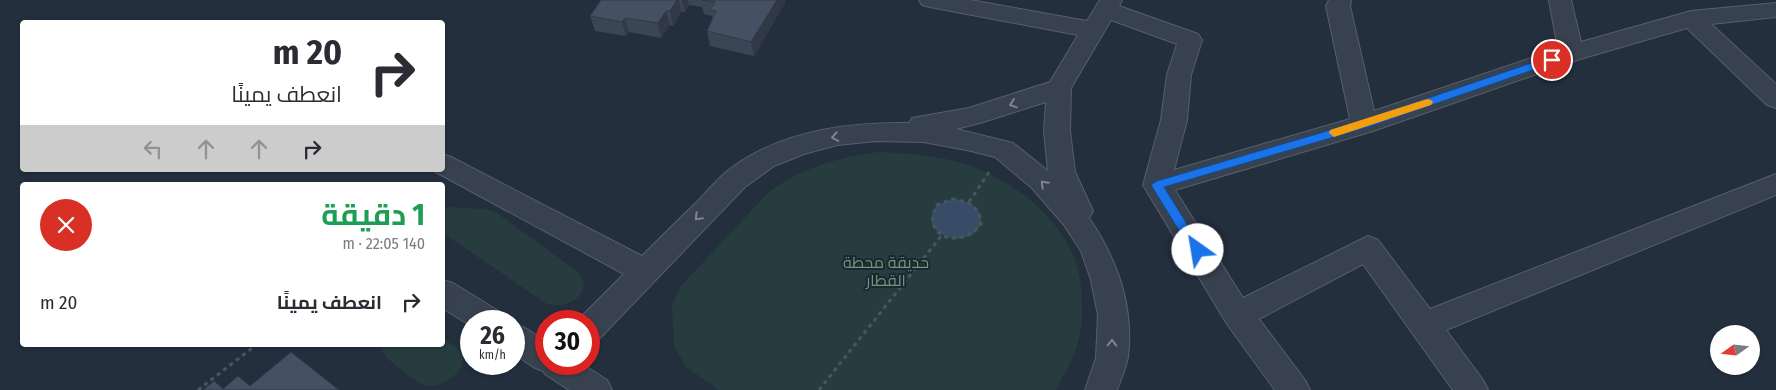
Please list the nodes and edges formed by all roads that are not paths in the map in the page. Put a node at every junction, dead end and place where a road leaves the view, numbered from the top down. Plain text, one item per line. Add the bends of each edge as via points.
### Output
1 (930, 0) edge
2 (1340, 0) edge
3 (1560, 0) edge
4 (1776, 10) edge
5 (1102, 13) edge
6 (1691, 19) junction
7 (1571, 53) junction
8 (1059, 88) junction
9 (1776, 99) edge
10 (1364, 124) junction
11 (876, 132) junction
12 (445, 166) edge
13 (1776, 184) edge
14 (1157, 185) junction
15 (1094, 248) junction
16 (644, 271) junction
17 (445, 294) edge
18 (471, 310) edge
19 (1238, 315) junction
20 (600, 317) edge
21 (1425, 325) junction
22 (573, 375) edge
23 (596, 390) edge
24 (1101, 390) edge
25 (1294, 390) edge
26 (1472, 390) edge

1 - 5 street
2 - 10 street via 1338,6
3 - 7 street
4 - 6 street
5 - 8 street
5 - 14 street via 1190,40 1179,74 1174,120
6 - 7 street
6 - 9 street
7 - 10 street
8 -> 11 street via 971,117
8 - 15 street via 1057,131 1062,172
10 - 14 street
15 -> 11 street via 1074,216 1042,181 1004,150 923,133
11 -> 16 street via 829,138 765,159 735,180
12 - 16 street
13 - 21 street
14 - 19 street
24 -> 15 street via 1112,358 1113,315 1106,280
16 - 20 street
17 - 18 street
19 - 21 street via 1368,248
19 - 25 street
21 - 26 street
22 - 23 street

